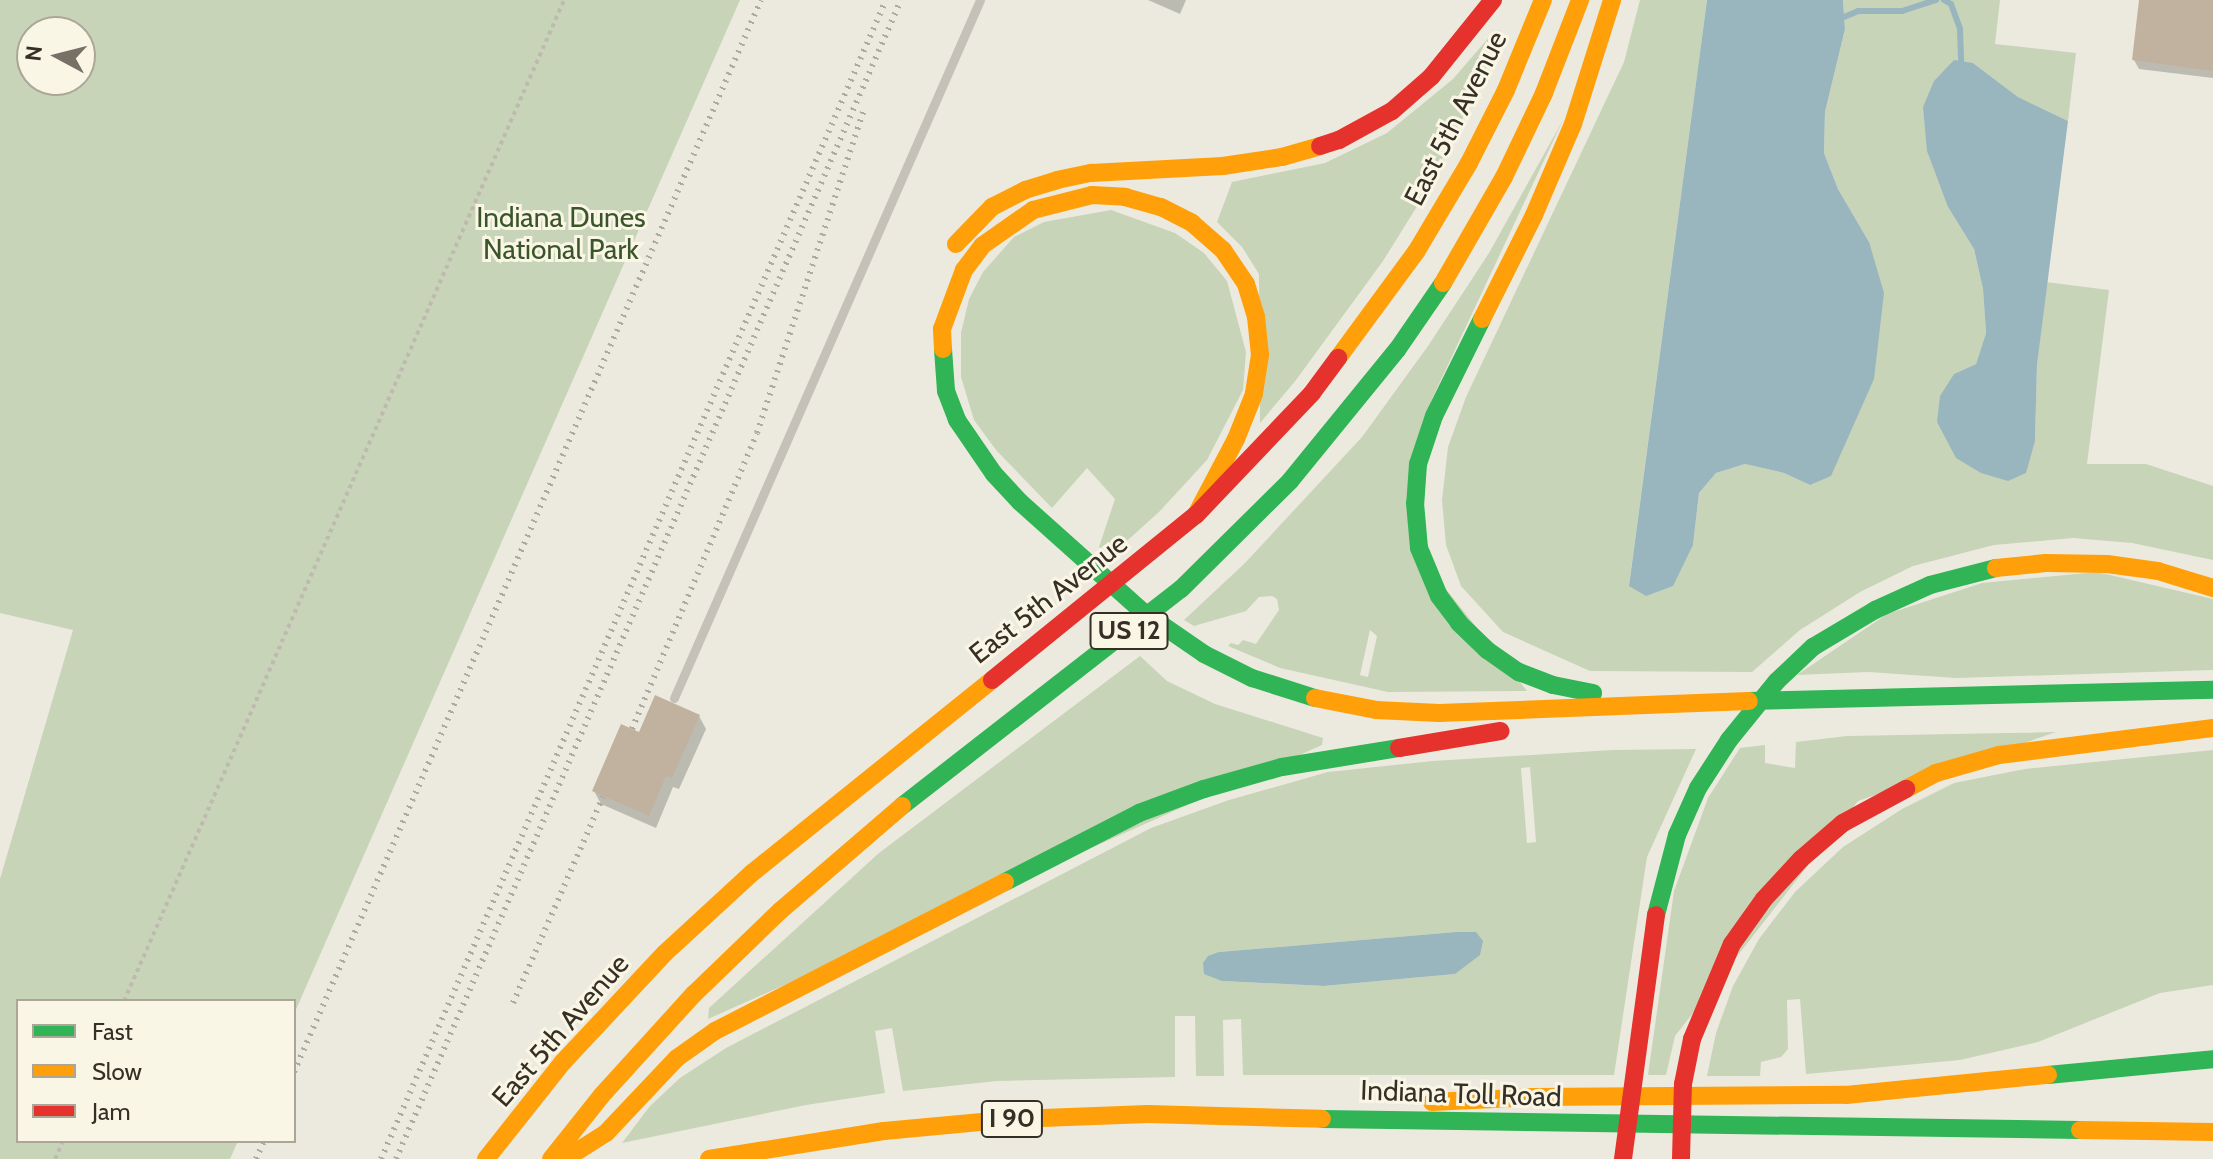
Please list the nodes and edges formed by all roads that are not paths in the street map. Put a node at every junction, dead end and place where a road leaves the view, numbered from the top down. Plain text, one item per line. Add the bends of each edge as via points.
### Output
1 (980, 0) edge
2 (1493, 0) edge
3 (1543, 0) edge
4 (1580, 0) edge
5 (1612, 0) edge
6 (942, 264) dead end
7 (1196, 515) junction
8 (1080, 582) dead end
9 (2213, 588) edge
10 (1146, 639) dead end
11 (2213, 690) edge
12 (674, 698) dead end
13 (1733, 702) junction
14 (2006, 714) dead end
15 (2213, 728) edge
16 (1381, 729) dead end
17 (1469, 733) junction
18 (2213, 1059) edge
19 (1317, 1117) junction
20 (2213, 1132) edge
21 (486, 1159) edge
22 (551, 1159) edge
23 (565, 1159) edge
24 (709, 1159) edge
25 (1623, 1159) edge
26 (1681, 1159) edge

1 - 12 lane
2 - 6 main road via 1431,77 1392,111 1339,140 1282,157 1223,166 1091,173 1025,190 992,207 967,229
3 - 7 main road, East 5th Avenue / US 12 via 1500,102 1416,252 1312,393
4 - 22 main road, US 12 via 1544,93 1450,272 1389,362 1290,481 1181,589 878,825 780,911 694,994
5 - 13 main road via 1573,124 1434,416 1418,464 1419,548 1439,596 1487,650 1519,672 1592,693 1681,693
7 - 13 main road via 1254,394 1260,355 1246,284 1223,250 1192,223 1161,207 1092,195 1033,210 983,245 964,270 942,329 946,391 957,420 994,474 1179,639 1252,678 1328,702 1376,710 1439,713
7 - 21 main road, East 5th Avenue / US 12 via 752,873 665,953 563,1062
8 - 10 main road
9 - 25 main road via 2158,571 2107,564 1989,569 1930,585 1875,610 1813,647 1777,681 1721,752 1677,835 1658,901
11 - 13 main road
14 - 17 main road
15 - 26 main road via 1999,755 1936,773 1843,823 1764,899 1732,944 1692,1039 1683,1084
16 - 17 main road
17 - 23 main road via 1282,767 1139,813 715,1031 677,1058 606,1133
18 - 19 main road via 1930,1089 1760,1097 1454,1099
19 - 20 main road, Indiana Toll Road / I 90
19 - 24 main road, Indiana Toll Road / I 90 via 1148,1114 1014,1119 884,1131

